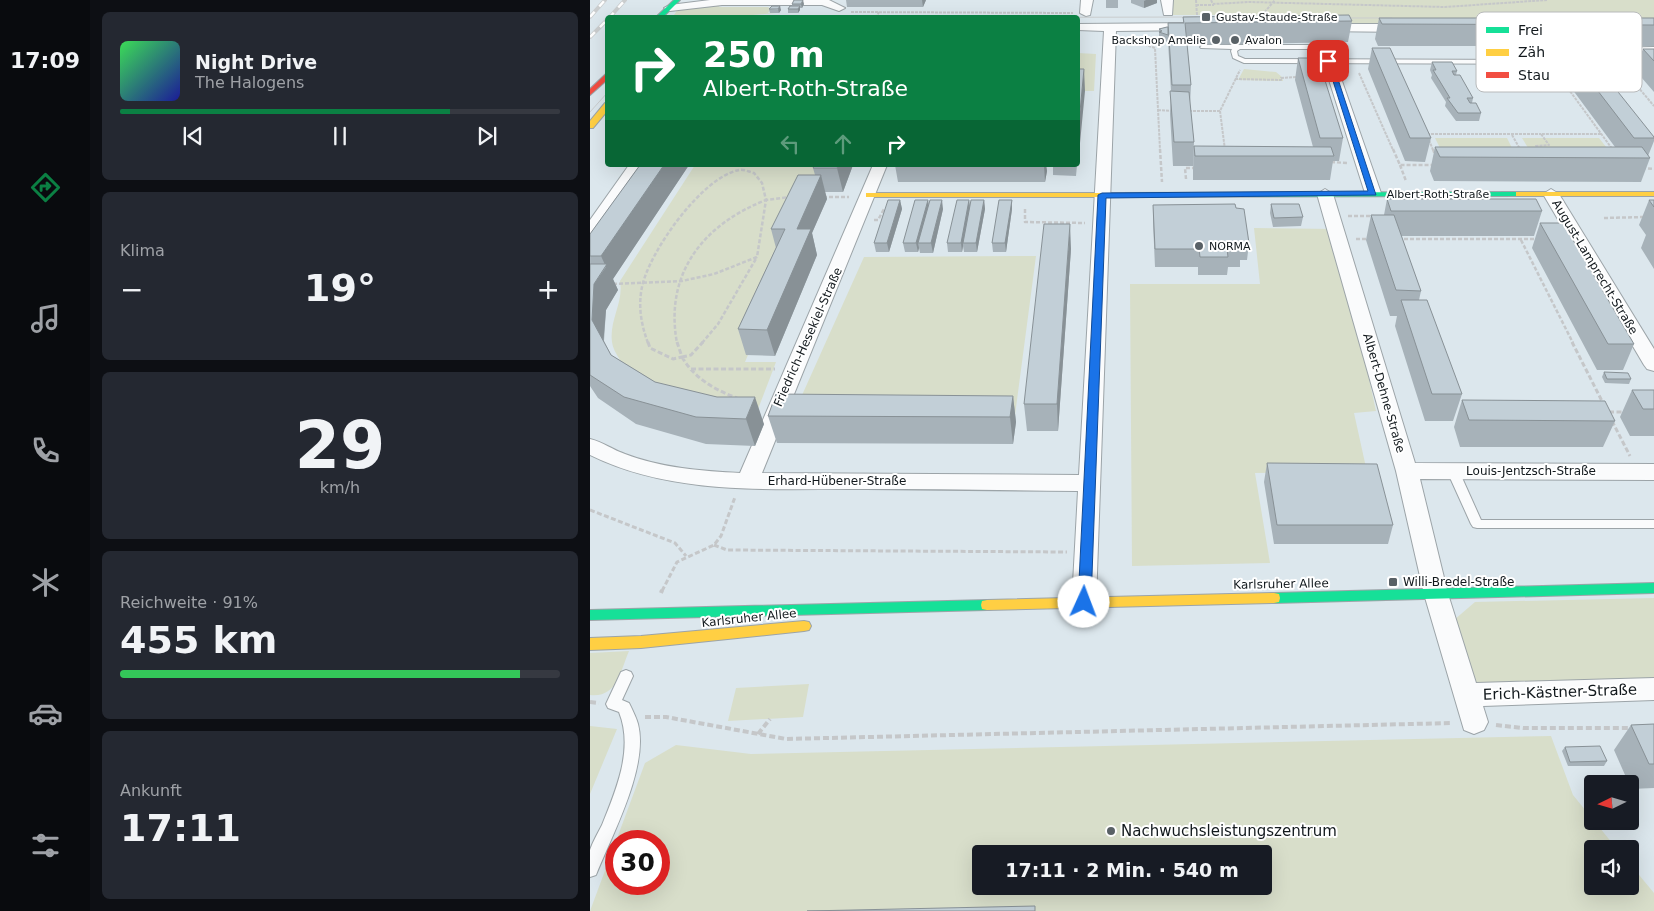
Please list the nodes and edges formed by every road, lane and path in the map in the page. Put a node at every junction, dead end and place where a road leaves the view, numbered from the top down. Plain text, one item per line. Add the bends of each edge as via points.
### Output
1 (1087, 0) edge
2 (1167, 0) edge
3 (1196, 0) edge
4 (1212, 0) edge
5 (1264, 0) edge
6 (1276, 0) edge
7 (1480, 0) edge
8 (1547, 0) edge
9 (788, 1) edge
10 (1233, 1) edge
11 (1268, 3) junction
12 (1273, 3) junction
13 (1217, 5) junction
14 (1196, 6) junction
15 (1478, 6) junction
16 (839, 8) joint
17 (671, 9) edge
18 (878, 12) junction
19 (1086, 13) joint
20 (1168, 13) dead end
21 (877, 15) edge
22 (1197, 15) edge
23 (1263, 22) edge
24 (1080, 27) edge
25 (1110, 27) junction
26 (1204, 27) edge
27 (1307, 28) edge
28 (1415, 28) edge
29 (1128, 39) dead end
30 (1203, 47) edge
31 (1238, 48) junction
32 (1327, 54) junction
33 (1244, 61) junction
34 (1354, 61) junction
35 (1393, 61) junction
36 (1476, 62) edge
37 (1397, 69) edge
38 (605, 77) edge
39 (1301, 77) edge
40 (1235, 79) junction
41 (1570, 92) edge
42 (1642, 92) edge
43 (590, 93) edge
44 (1654, 106) edge
45 (605, 110) edge
46 (1158, 110) junction
47 (1176, 111) edge
48 (1184, 111) edge
49 (1220, 111) junction
50 (597, 123) edge
51 (1422, 126) edge
52 (1426, 134) junction
53 (1541, 134) junction
54 (1601, 134) junction
55 (1512, 135) junction
56 (1520, 150) edge
57 (1540, 152) edge
58 (1616, 155) edge
59 (1436, 157) edge
60 (1226, 158) edge
61 (1322, 162) edge
62 (1363, 163) junction
63 (1440, 165) edge
64 (636, 167) edge
65 (879, 167) edge
66 (1202, 168) edge
67 (1638, 168) edge
68 (1654, 169) edge
69 (1187, 183) dead end
70 (1373, 193) junction
71 (1325, 194) junction
72 (1551, 194) junction
73 (1654, 194) edge
74 (869, 195) junction
75 (1102, 195) junction
76 (1162, 195) junction
77 (797, 197) edge
78 (816, 197) edge
79 (766, 200) junction
80 (1332, 216) junction
81 (1380, 216) edge
82 (1654, 217) edge
83 (1604, 218) dead end
84 (590, 232) edge
85 (1542, 238) edge
86 (1348, 239) dead end
87 (1376, 239) edge
88 (1396, 239) edge
89 (1521, 240) junction
90 (757, 257) junction
91 (682, 281) junction
92 (642, 283) junction
93 (608, 284) dead end
94 (682, 357) junction
95 (1654, 365) edge
96 (690, 369) junction
97 (796, 369) junction
98 (776, 412) junction
99 (1608, 412) junction
100 (1634, 412) edge
101 (590, 446) edge
102 (1634, 464) dead end
103 (1407, 471) junction
104 (1454, 471) junction
105 (1654, 472) edge
106 (740, 480) junction
107 (1089, 483) junction
108 (590, 510) edge
109 (1654, 524) edge
110 (714, 545) junction
111 (1086, 552) junction
112 (686, 556) junction
113 (667, 578) dead end
114 (1654, 588) edge
115 (1436, 594) junction
116 (1084, 602) junction
117 (908, 607) junction
118 (590, 615) edge
119 (845, 621) dead end
120 (818, 624) dead end
121 (590, 644) edge
122 (626, 676) dead end
123 (1654, 689) edge
124 (1466, 695) junction
125 (630, 716) junction
126 (770, 719) dead end
127 (1474, 722) junction
128 (1635, 728) edge
129 (757, 735) junction
130 (590, 869) edge

1 - 19 street
2 - 20 street
3 - 14 path
4 - 13 path
5 - 11 path
6 - 12 path
7 - 15 path
8 - 15 path
9 - 16 street via 783,8
9 - 17 street via 722,2
10 - 11 path
10 - 13 path via 1226,6
11 - 12 path
12 - 15 path
12 - 23 path via 1262,15
13 - 14 path
14 - 22 path
16 - 18 path via 849,12
18 - 19 path
18 - 21 path
24 - 25 street
25 - 26 street
25 - 75 street
27 - 28 street
29 - 46 path via 1155,48
30 - 31 lane
31 - 32 lane
31 - 33 lane via 1234,50 1235,57
32 - 33 lane
32 - 34 lane
32 - 62 street
33 - 40 path
34 - 35 lane
34 - 63 path via 1400,165
35 - 36 lane
35 - 37 lane
38 - 43 street
39 - 40 path
40 - 49 path
41 - 54 path
42 - 44 path
45 - 50 street
46 - 47 path
46 - 76 path
48 - 49 path
49 - 60 path
51 - 52 path
52 - 55 path
52 - 59 path
53 - 54 path
53 - 55 path
53 - 57 path via 1549,146 1536,146
54 - 58 path
55 - 56 path
61 - 62 path
62 - 70 street
64 - 84 street
65 - 74 street, Friedrich-Hesekiel-Straße
66 - 69 path via 1185,168
67 - 68 path
70 - 71 street, Albert-Roth-Straße
70 - 72 street, Albert-Roth-Straße
71 - 76 street, Albert-Roth-Straße
71 - 80 street, Albert-Dehne-Straße
72 - 73 street, Albert-Roth-Straße
72 - 95 street, August-Lamprecht-Straße
74 - 75 street
74 - 78 path
74 - 97 street, Friedrich-Hesekiel-Straße
75 - 76 street, Albert-Roth-Straße
75 - 107 street
77 - 79 path
79 - 90 path
79 - 91 path via 742,209 708,235 686,265
79 - 92 path via 762,183 754,173 740,170 725,177 699,197 677,221 652,258
80 - 81 path
80 - 103 street, Albert-Dehne-Straße
82 - 83 path
85 - 89 path
86 - 87 path
88 - 89 path
89 - 99 path
90 - 91 path via 714,274
90 - 94 path via 718,324 691,355
91 - 92 path
91 - 94 path via 674,329
92 - 93 path
92 - 94 path via 639,318 650,348 673,359
94 - 96 path
96 - 97 path
96 - 98 path via 728,395
97 - 98 street, Friedrich-Hesekiel-Straße
98 - 106 street, Friedrich-Hesekiel-Straße
99 - 100 path
99 - 102 path
101 - 106 street, Erhard-Hübener-Straße via 640,466 688,476
103 - 104 street, Louis-Jentzsch-Straße
103 - 115 street, Albert-Dehne-Straße
104 - 105 street, Louis-Jentzsch-Straße
104 - 109 lane via 1477,524
106 - 107 street, Erhard-Hübener-Straße
106 - 110 path via 721,536
107 - 111 street
108 - 112 path via 675,543
110 - 111 path via 727,550
110 - 112 path
111 - 116 street
112 - 113 path via 676,562
114 - 115 street, Karlsruher Allee
115 - 116 street, Karlsruher Allee
115 - 124 street
116 - 117 street, Karlsruher Allee
117 - 118 street, Karlsruher Allee
117 - 119 street, Karlsruher Allee
120 - 121 street, Karlsruher Allee via 690,638
122 - 125 lane via 613,704 624,707
123 - 124 street, Erich-Kästner-Straße
124 - 127 street
125 - 129 path via 666,717
125 - 130 lane via 634,751 628,774
126 - 129 path
127 - 128 path via 1523,728
127 - 129 path via 786,738

